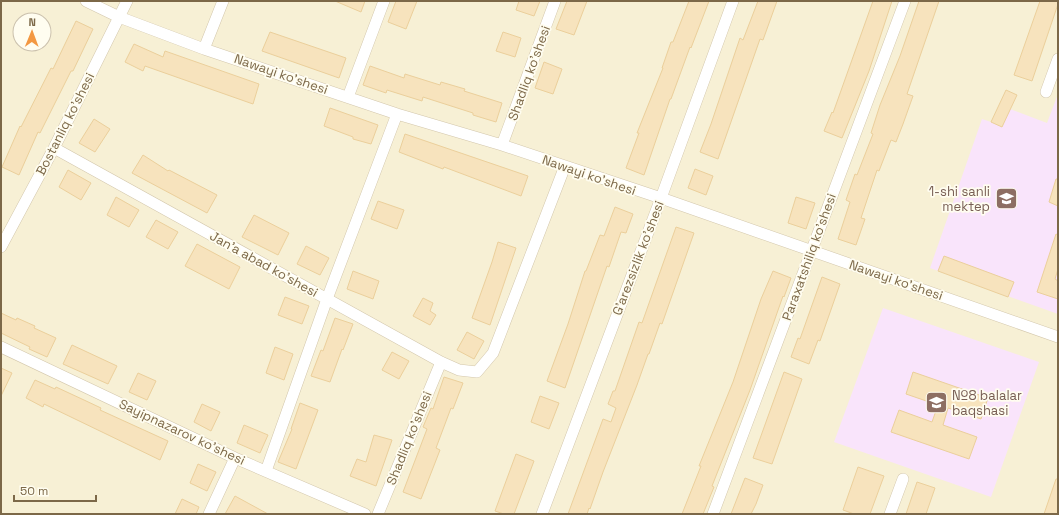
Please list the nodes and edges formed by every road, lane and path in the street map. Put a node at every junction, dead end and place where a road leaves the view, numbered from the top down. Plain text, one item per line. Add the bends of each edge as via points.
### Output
1 (86, 1) edge
2 (127, 1) edge
3 (223, 1) edge
4 (384, 1) edge
5 (555, 1) edge
6 (733, 1) edge
7 (905, 1) edge
8 (119, 17) junction
9 (204, 49) junction
10 (1058, 59) edge
11 (1046, 92) dead end
12 (348, 97) junction
13 (397, 114) junction
14 (502, 145) junction
15 (54, 148) junction
16 (565, 166) junction
17 (661, 198) junction
18 (1, 247) edge
19 (811, 251) junction
20 (327, 299) junction
21 (1058, 337) edge
22 (1, 347) edge
23 (441, 362) junction
24 (235, 458) junction
25 (266, 471) junction
26 (903, 479) dead end
27 (209, 514) edge
28 (365, 514) edge
29 (378, 514) edge
30 (542, 514) edge
31 (714, 514) edge
32 (890, 514) edge

1 - 8 street, Nawayi ko'shesi
2 - 8 street, Bostanliq ko'shesi
3 - 9 street
4 - 12 street
5 - 14 street, Shadliq ko'shesi
6 - 17 street, G'arezsizlik ko'shesi
7 - 19 street, Paraxatshiliq ko'shesi
8 - 9 street, Nawayi ko'shesi
8 - 15 street, Bostanliq ko'shesi
9 - 12 street, Nawayi ko'shesi
10 - 11 street
12 - 13 street, Nawayi ko'shesi
13 - 14 street, Nawayi ko'shesi
13 - 20 street
14 - 16 street, Nawayi ko'shesi
15 - 18 street, Bostanliq ko'shesi
15 - 20 street, Jan'a abad ko'shesi
16 - 17 street, Nawayi ko'shesi
16 - 23 street, Jan'a abad ko'shesi via 493,352 476,372 459,370
17 - 19 street, Nawayi ko'shesi
17 - 30 street, G'arezsizlik ko'shesi
19 - 21 street, Nawayi ko'shesi
19 - 31 street, Paraxatshiliq ko'shesi
20 - 23 street, Jan'a abad ko'shesi
20 - 25 street
22 - 24 street, Sayipnazarov ko'shesi
23 - 29 street, Shadliq ko'shesi
24 - 25 street, Sayipnazarov ko'shesi
24 - 27 street
25 - 28 street, Sayipnazarov ko'shesi
26 - 32 street

